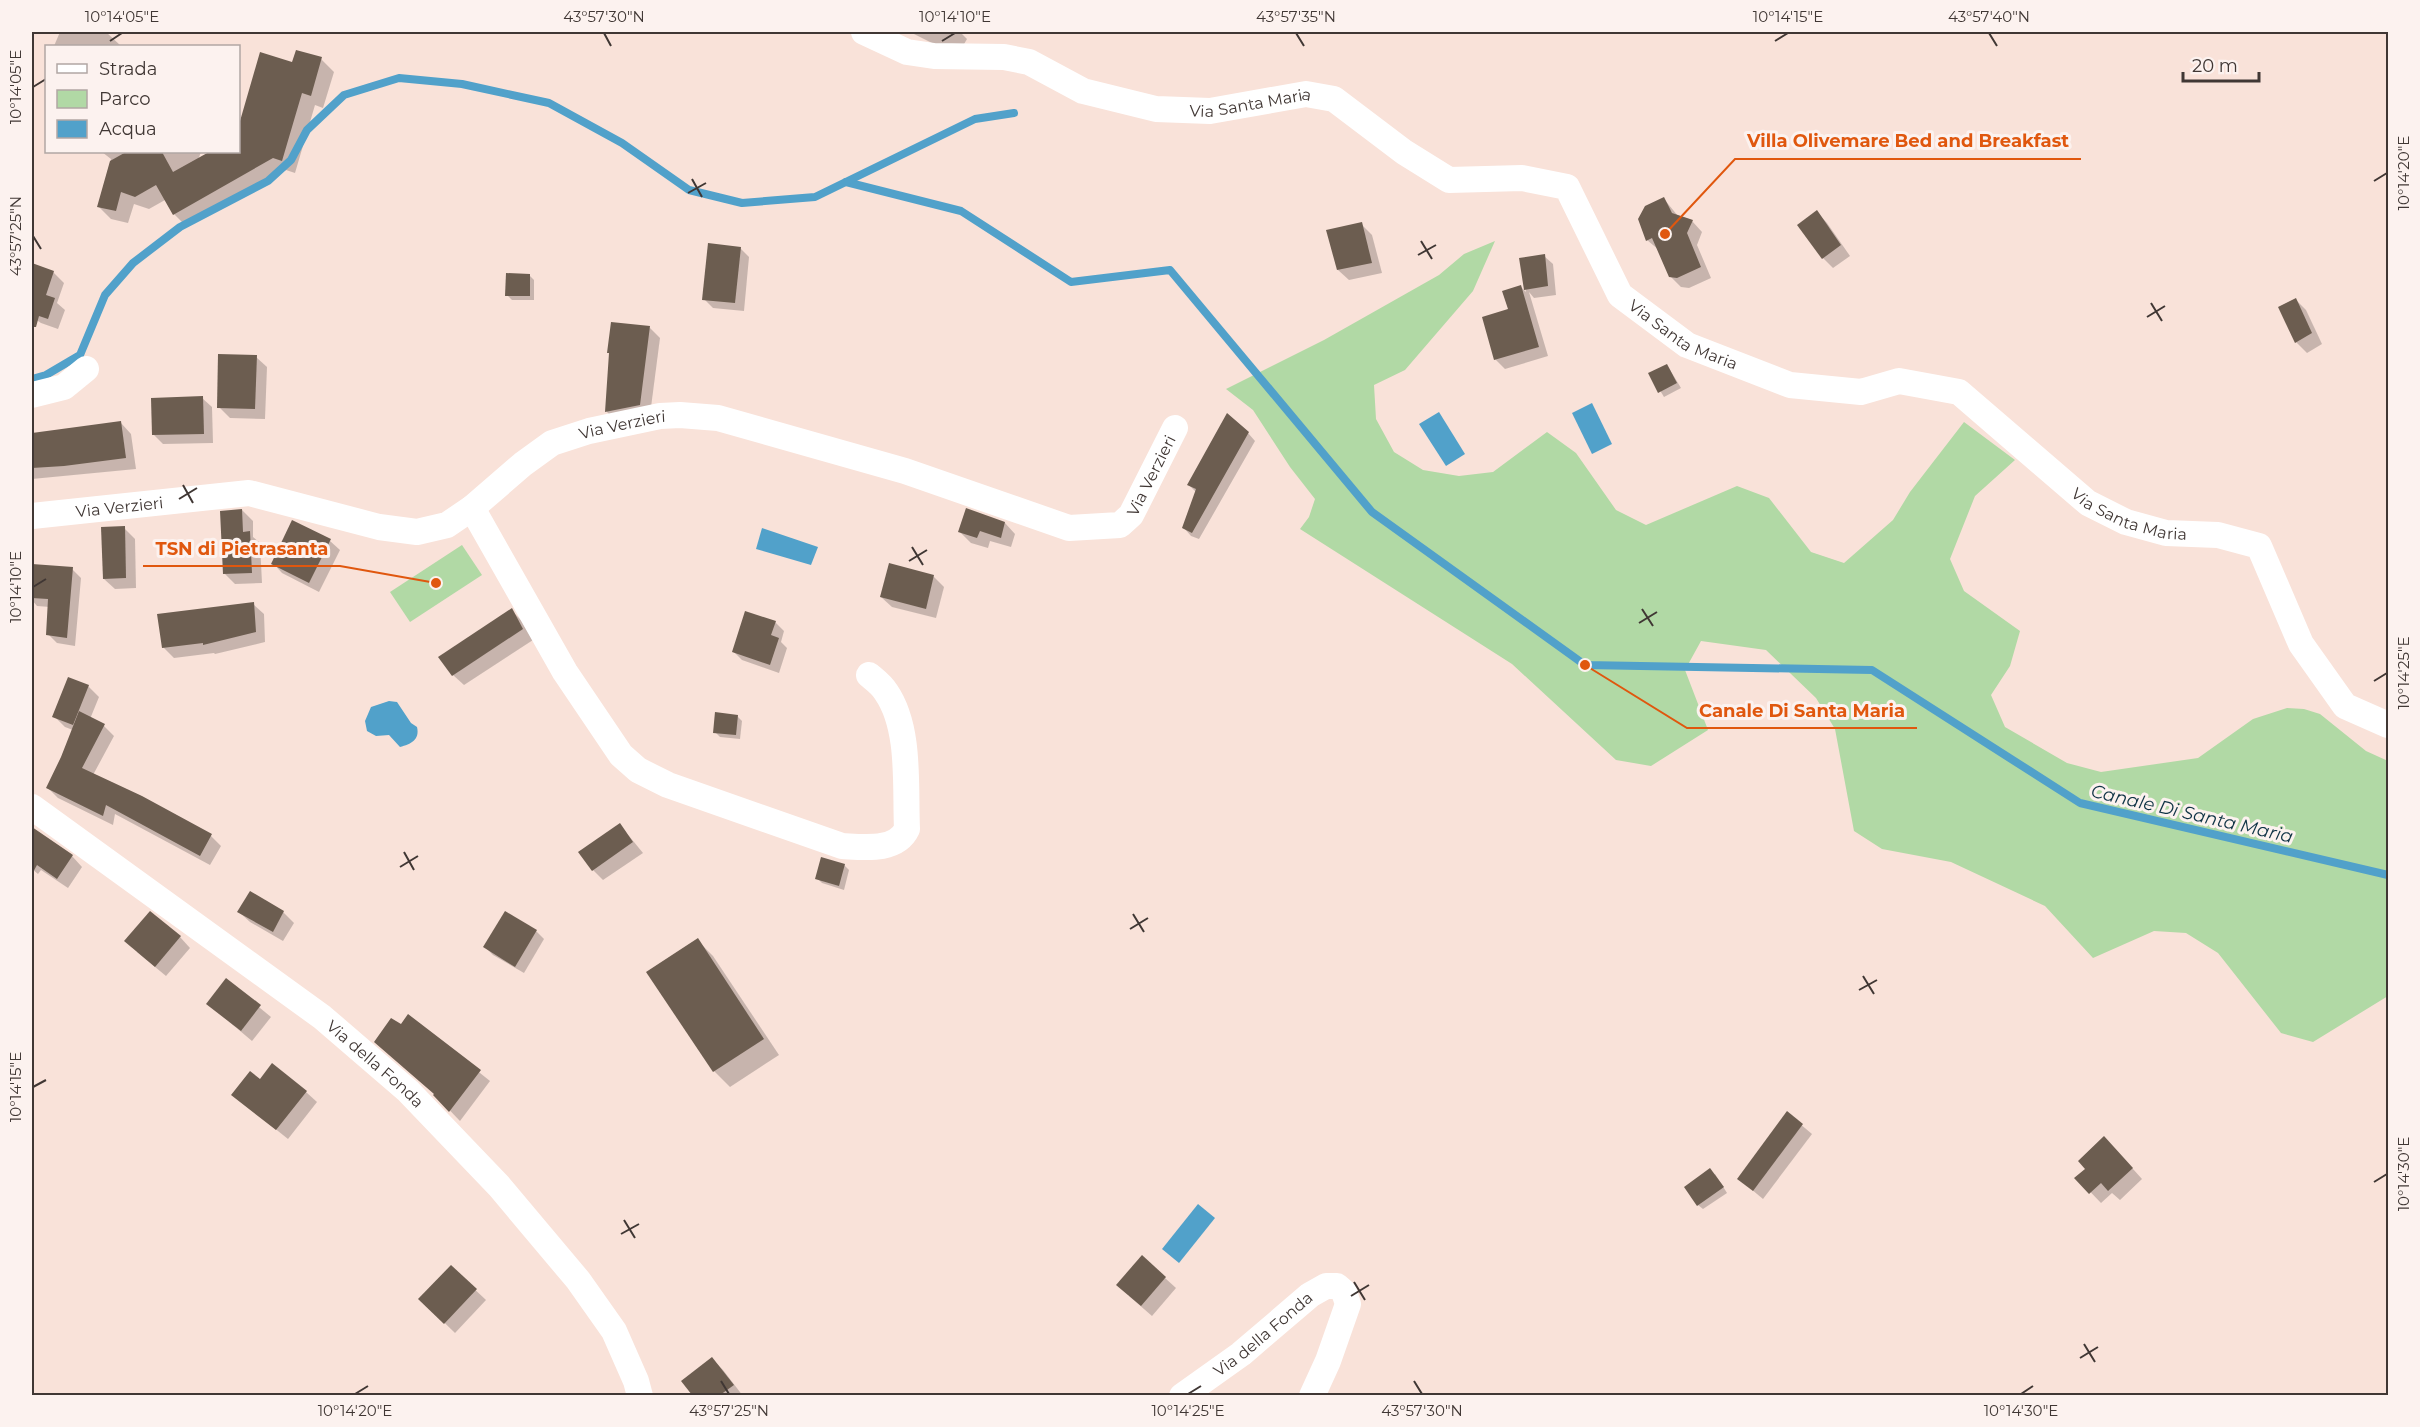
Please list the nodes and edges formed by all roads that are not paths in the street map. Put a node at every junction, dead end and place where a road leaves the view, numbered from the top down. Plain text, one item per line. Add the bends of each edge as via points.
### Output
1 (864, 32) edge
2 (86, 369) dead end
3 (32, 395) edge
4 (1175, 428) dead end
5 (472, 508) junction
6 (32, 516) edge
7 (870, 675) dead end
8 (2388, 724) edge
9 (32, 807) edge
10 (640, 1395) edge
11 (1182, 1395) edge
12 (1312, 1395) edge

1 - 8 street, Via Santa Maria via 907,52 1029,62 1083,91 1156,109 1210,111 1306,94 1334,99 1404,152 1449,180 1522,178 1567,187 1620,294 1687,345 1790,385 1861,392 1899,381 1959,393 2088,503 2126,522 2166,533 2218,535 2259,546 2301,644 2338,697 2345,706
2 - 3 street via 64,387
4 - 5 street, Via Verzieri via 1131,515 1120,525 1069,528 905,471 718,418 680,415 589,431 552,443
5 - 6 street, Via Verzieri via 447,525 417,532 380,527 249,493
5 - 7 street via 604,733 638,770 669,785 842,846 870,847 902,839 907,829 903,737 897,712 885,690
9 - 10 street, Via della Fonda via 322,1017 408,1091 499,1186 578,1280 614,1331
11 - 12 street, Via della Fonda via 1241,1354 1310,1295 1326,1286 1336,1286 1344,1292 1348,1304

